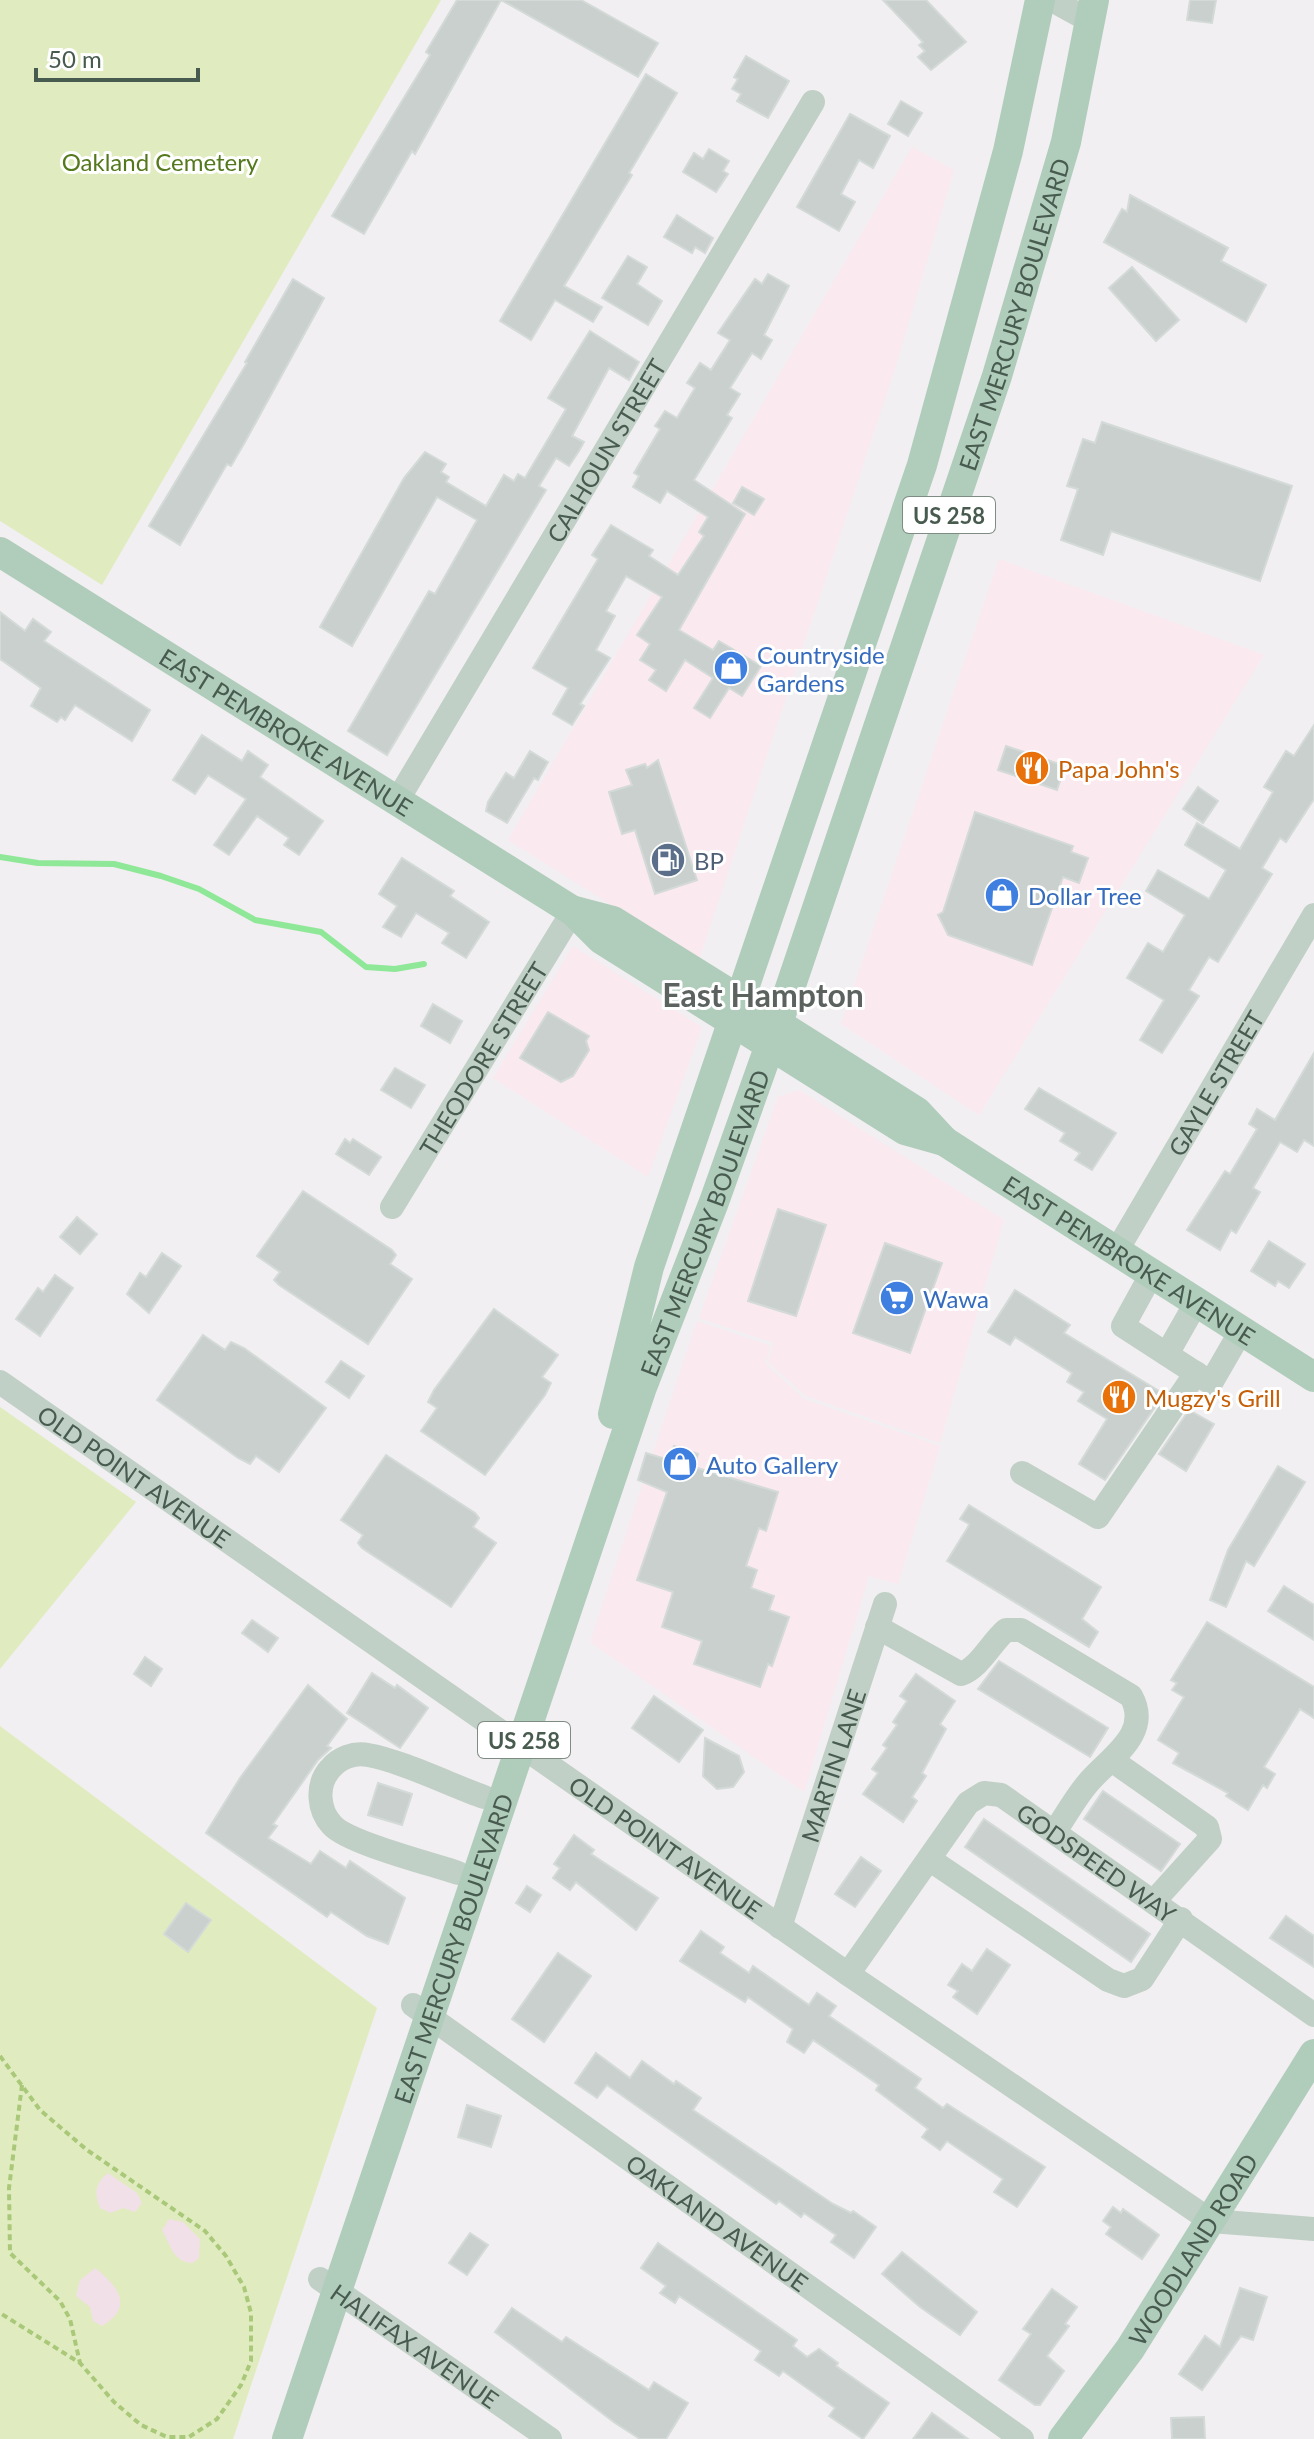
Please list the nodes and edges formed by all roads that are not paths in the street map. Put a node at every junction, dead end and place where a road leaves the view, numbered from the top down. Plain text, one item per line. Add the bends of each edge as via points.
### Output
1 (1040, 0) edge
2 (1052, 0) edge
3 (1092, 11) edge
4 (813, 102) dead end
5 (0, 552) edge
6 (397, 801) junction
7 (573, 911) junction
8 (1314, 915) edge
9 (738, 1011) junction
10 (774, 1034) junction
11 (392, 1207) dead end
12 (1116, 1252) junction
13 (1151, 1275) junction
14 (1196, 1303) junction
15 (1241, 1331) junction
16 (1167, 1354) junction
17 (1196, 1373) junction
18 (1314, 1377) edge
19 (0, 1382) edge
20 (1022, 1473) dead end
21 (514, 1740) junction
22 (1113, 1761) junction
23 (484, 1797) junction
24 (1056, 1830) junction
25 (929, 1859) junction
26 (458, 1873) junction
27 (1155, 1900) junction
28 (1181, 1919) junction
29 (780, 1927) junction
30 (848, 1974) junction
31 (422, 2011) junction
32 (1314, 2015) edge
33 (1314, 2054) edge
34 (1211, 2221) junction
35 (1314, 2229) edge
36 (328, 2285) junction
37 (265, 2439) edge
38 (287, 2439) edge
39 (550, 2439) edge
40 (1022, 2439) edge
41 (1063, 2439) edge

1 - 9 main road, EAST MERCURY BOULEVARD / US 258 via 1008,151 922,465
2 - 3 street
3 - 10 main road, EAST MERCURY BOULEVARD / US 258 via 1066,142 1021,304
4 - 6 street, CALHOUN STREET
5 - 6 main road, EAST PEMBROKE AVENUE
6 - 7 main road, EAST PEMBROKE AVENUE
7 - 9 main road, EAST PEMBROKE AVENUE via 601,939
7 - 11 street, THEODORE STREET
8 - 12 street, GAYLE STREET
9 - 10 main road, EAST PEMBROKE AVENUE
9 - 21 main road, EAST MERCURY BOULEVARD / US 258 via 649,1267 621,1390
10 - 12 main road, EAST PEMBROKE AVENUE via 917,1112 944,1141
10 - 21 main road, EAST MERCURY BOULEVARD / US 258
12 - 13 main road, EAST PEMBROKE AVENUE
13 - 14 main road, EAST PEMBROKE AVENUE
13 - 16 street via 1123,1326
14 - 15 main road, EAST PEMBROKE AVENUE
14 - 16 street
15 - 17 street via 1211,1383
15 - 18 main road, EAST PEMBROKE AVENUE
16 - 17 street
17 - 20 street via 1098,1517
19 - 21 street, OLD POINT AVENUE
21 - 23 main road, EAST MERCURY BOULEVARD / US 258
21 - 29 street, OLD POINT AVENUE
21 - 31 main road, EAST MERCURY BOULEVARD / US 258
22 - 24 street via 1088,1783
22 - 27 street via 1207,1827 1210,1839
22 - 29 street, MARTIN LANE via 1139,1724 1131,1696 1021,1630 1006,1630 973,1669 961,1674 881,1616
23 - 26 main road, EAST MERCURY BOULEVARD / US 258
23 - 26 street via 368,1755 338,1760 320,1788 320,1803 332,1826
24 - 25 street, GODSPEED WAY via 1001,1795 984,1793 968,1803
24 - 27 street, GODSPEED WAY
25 - 28 street via 1124,1986 1142,1979
25 - 30 street, GODSPEED WAY
26 - 31 main road, EAST MERCURY BOULEVARD / US 258
27 - 28 street, GODSPEED WAY
28 - 32 street, GODSPEED WAY
29 - 30 street, OLD POINT AVENUE
30 - 34 street, OLD POINT AVENUE
31 - 36 main road, EAST MERCURY BOULEVARD / US 258
31 - 40 street, OAKLAND AVENUE
33 - 34 main road, WOODLAND ROAD
34 - 35 street, OLD POINT AVENUE
34 - 41 main road, WOODLAND ROAD via 1130,2349
36 - 37 main road, EAST MERCURY BOULEVARD / US 258
36 - 38 main road, EAST MERCURY BOULEVARD / US 258
36 - 39 street, HALIFAX AVENUE

